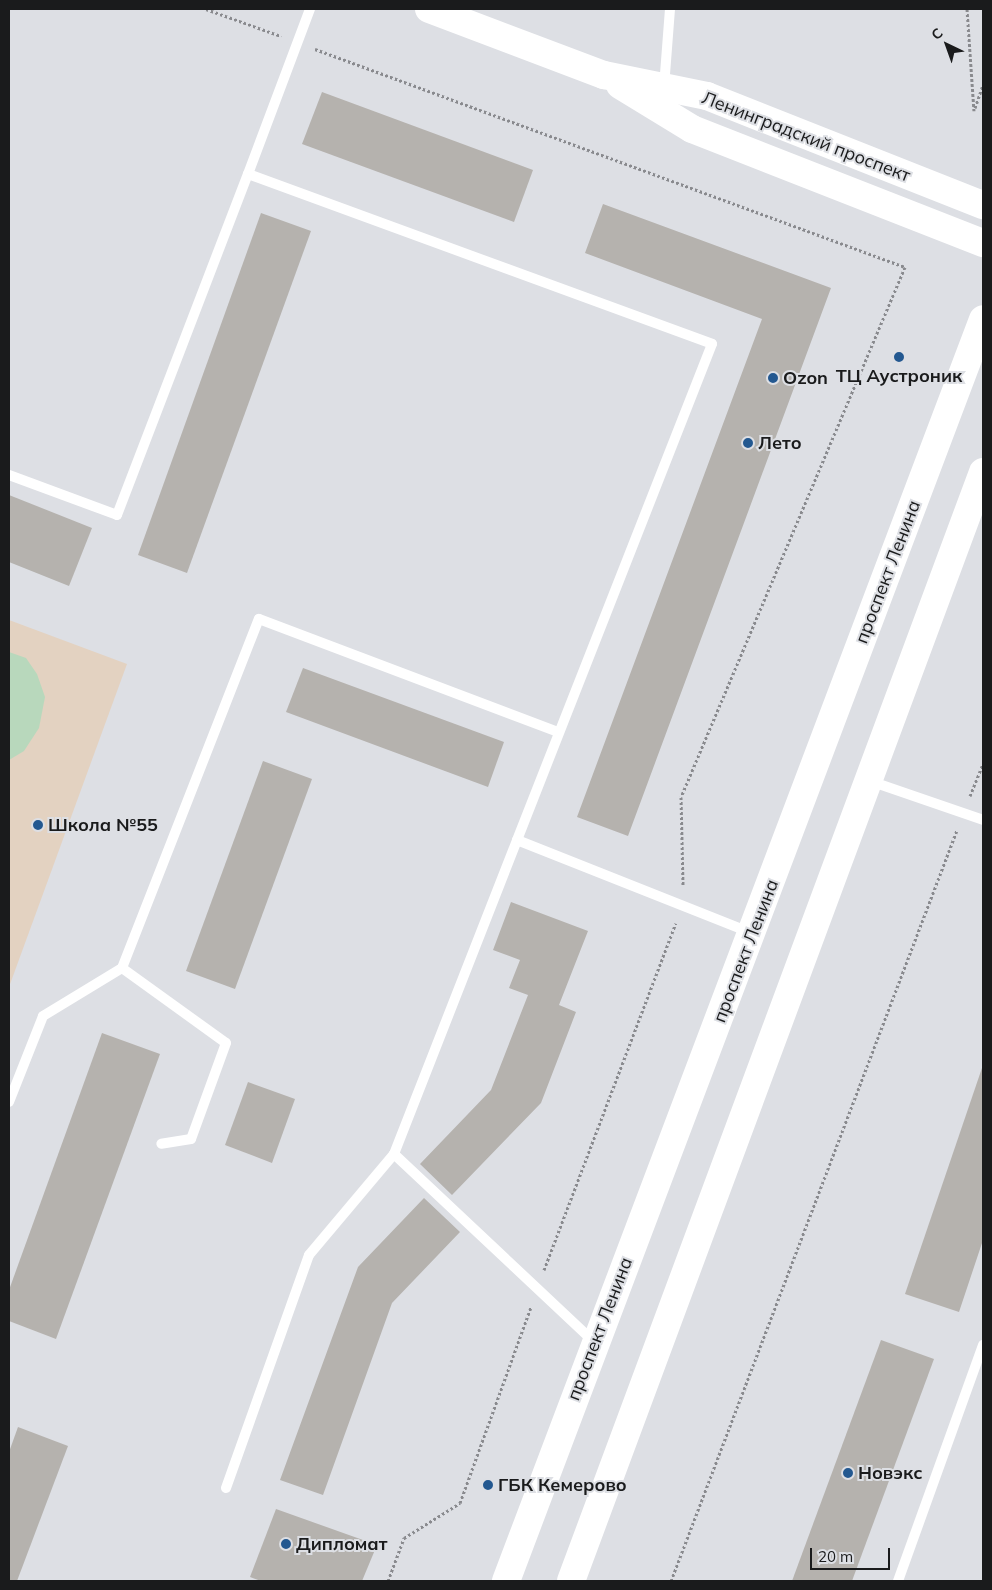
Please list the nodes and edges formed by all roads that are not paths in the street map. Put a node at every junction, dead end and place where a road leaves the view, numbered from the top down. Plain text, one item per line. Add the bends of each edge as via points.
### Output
1 (310, 9) edge
2 (429, 9) edge
3 (670, 9) edge
4 (604, 76) junction
5 (664, 88) junction
6 (248, 174) junction
7 (983, 205) edge
8 (983, 243) edge
9 (983, 319) edge
10 (983, 472) edge
11 (9, 474) edge
12 (558, 732) junction
13 (870, 782) junction
14 (983, 820) edge
15 (517, 840) junction
16 (753, 933) junction
17 (122, 968) junction
18 (9, 1102) edge
19 (162, 1144) dead end
20 (394, 1154) junction
21 (594, 1343) junction
22 (983, 1345) edge
23 (972, 1378) junction
24 (983, 1382) edge
25 (226, 1488) dead end
26 (506, 1581) edge
27 (571, 1581) edge
28 (898, 1581) edge

1 - 6 lane
2 - 4 main road, Ленинградский проспект
3 - 5 lane
4 - 5 main road, Ленинградский проспект
4 - 8 main road via 692,129
5 - 7 main road, Ленинградский проспект via 706,96
6 - 11 lane via 117,515
6 - 12 lane via 712,344
9 - 16 main road, проспект Ленина
10 - 13 main road
12 - 15 lane
12 - 17 lane via 259,619
13 - 14 lane
13 - 27 main road
15 - 16 lane
15 - 20 lane
16 - 21 main road, проспект Ленина
17 - 18 lane via 43,1016
17 - 19 lane via 226,1043 191,1139
20 - 21 lane
20 - 25 lane via 309,1255
21 - 26 main road, проспект Ленина
22 - 23 lane
23 - 24 lane
23 - 28 lane

